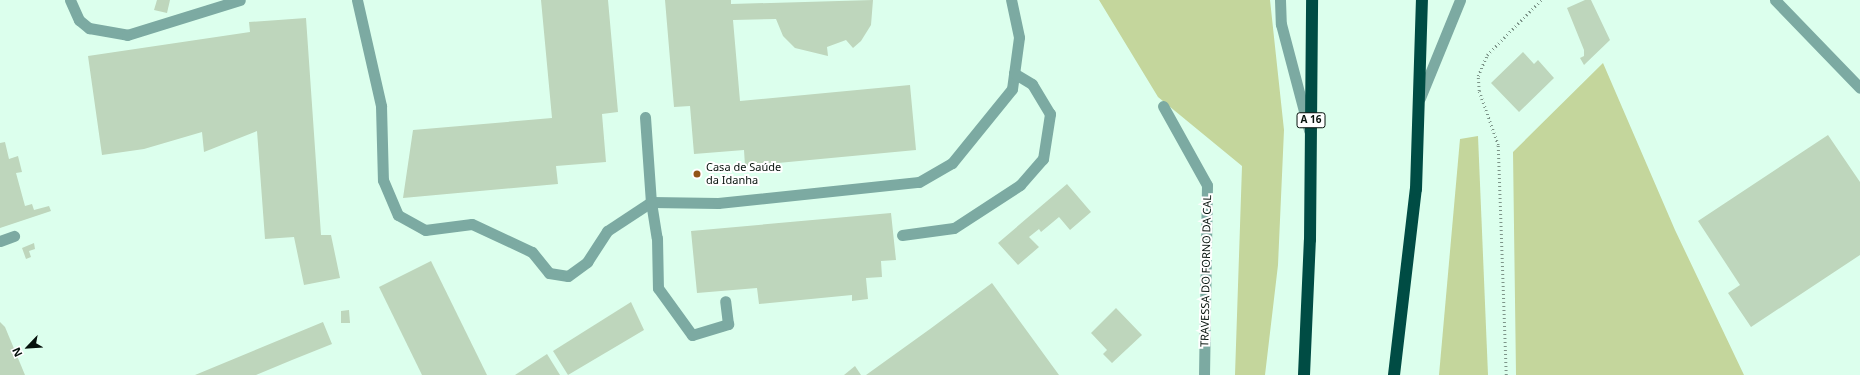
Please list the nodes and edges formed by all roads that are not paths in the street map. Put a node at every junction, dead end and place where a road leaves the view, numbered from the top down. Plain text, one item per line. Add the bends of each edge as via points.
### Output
1 (70, 0) edge
2 (240, 0) edge
3 (357, 0) edge
4 (1011, 0) edge
5 (1280, 0) edge
6 (1312, 0) edge
7 (1422, 0) edge
8 (1460, 0) edge
9 (1775, 0) edge
10 (1014, 73) junction
11 (1860, 88) edge
12 (1420, 99) junction
13 (1163, 106) dead end
14 (645, 117) dead end
15 (1311, 138) junction
16 (651, 202) junction
17 (902, 235) dead end
18 (14, 236) dead end
19 (0, 241) edge
20 (725, 301) dead end
21 (1204, 375) edge
22 (1304, 375) edge
23 (1394, 375) edge

1 - 2 street via 79,20 89,28 128,35
3 - 16 street via 381,106 383,180 398,215 424,230 472,224 532,252 549,273 568,276 587,262 607,230
4 - 10 street via 1019,37
5 - 15 street via 1281,24
6 - 15 highway, A 16
7 - 12 highway
8 - 12 street
9 - 11 street
10 - 16 street via 1012,89 979,133 952,163 919,182 718,203
10 - 17 street via 1032,84 1050,114 1043,159 1020,185 954,228
12 - 23 highway via 1408,280
13 - 21 street, TRAVESSA DO FORNO DA CAL via 1208,185
14 - 16 street
15 - 22 highway, A 16
16 - 20 street via 657,238 658,288 671,311 692,336 728,324
18 - 19 street

